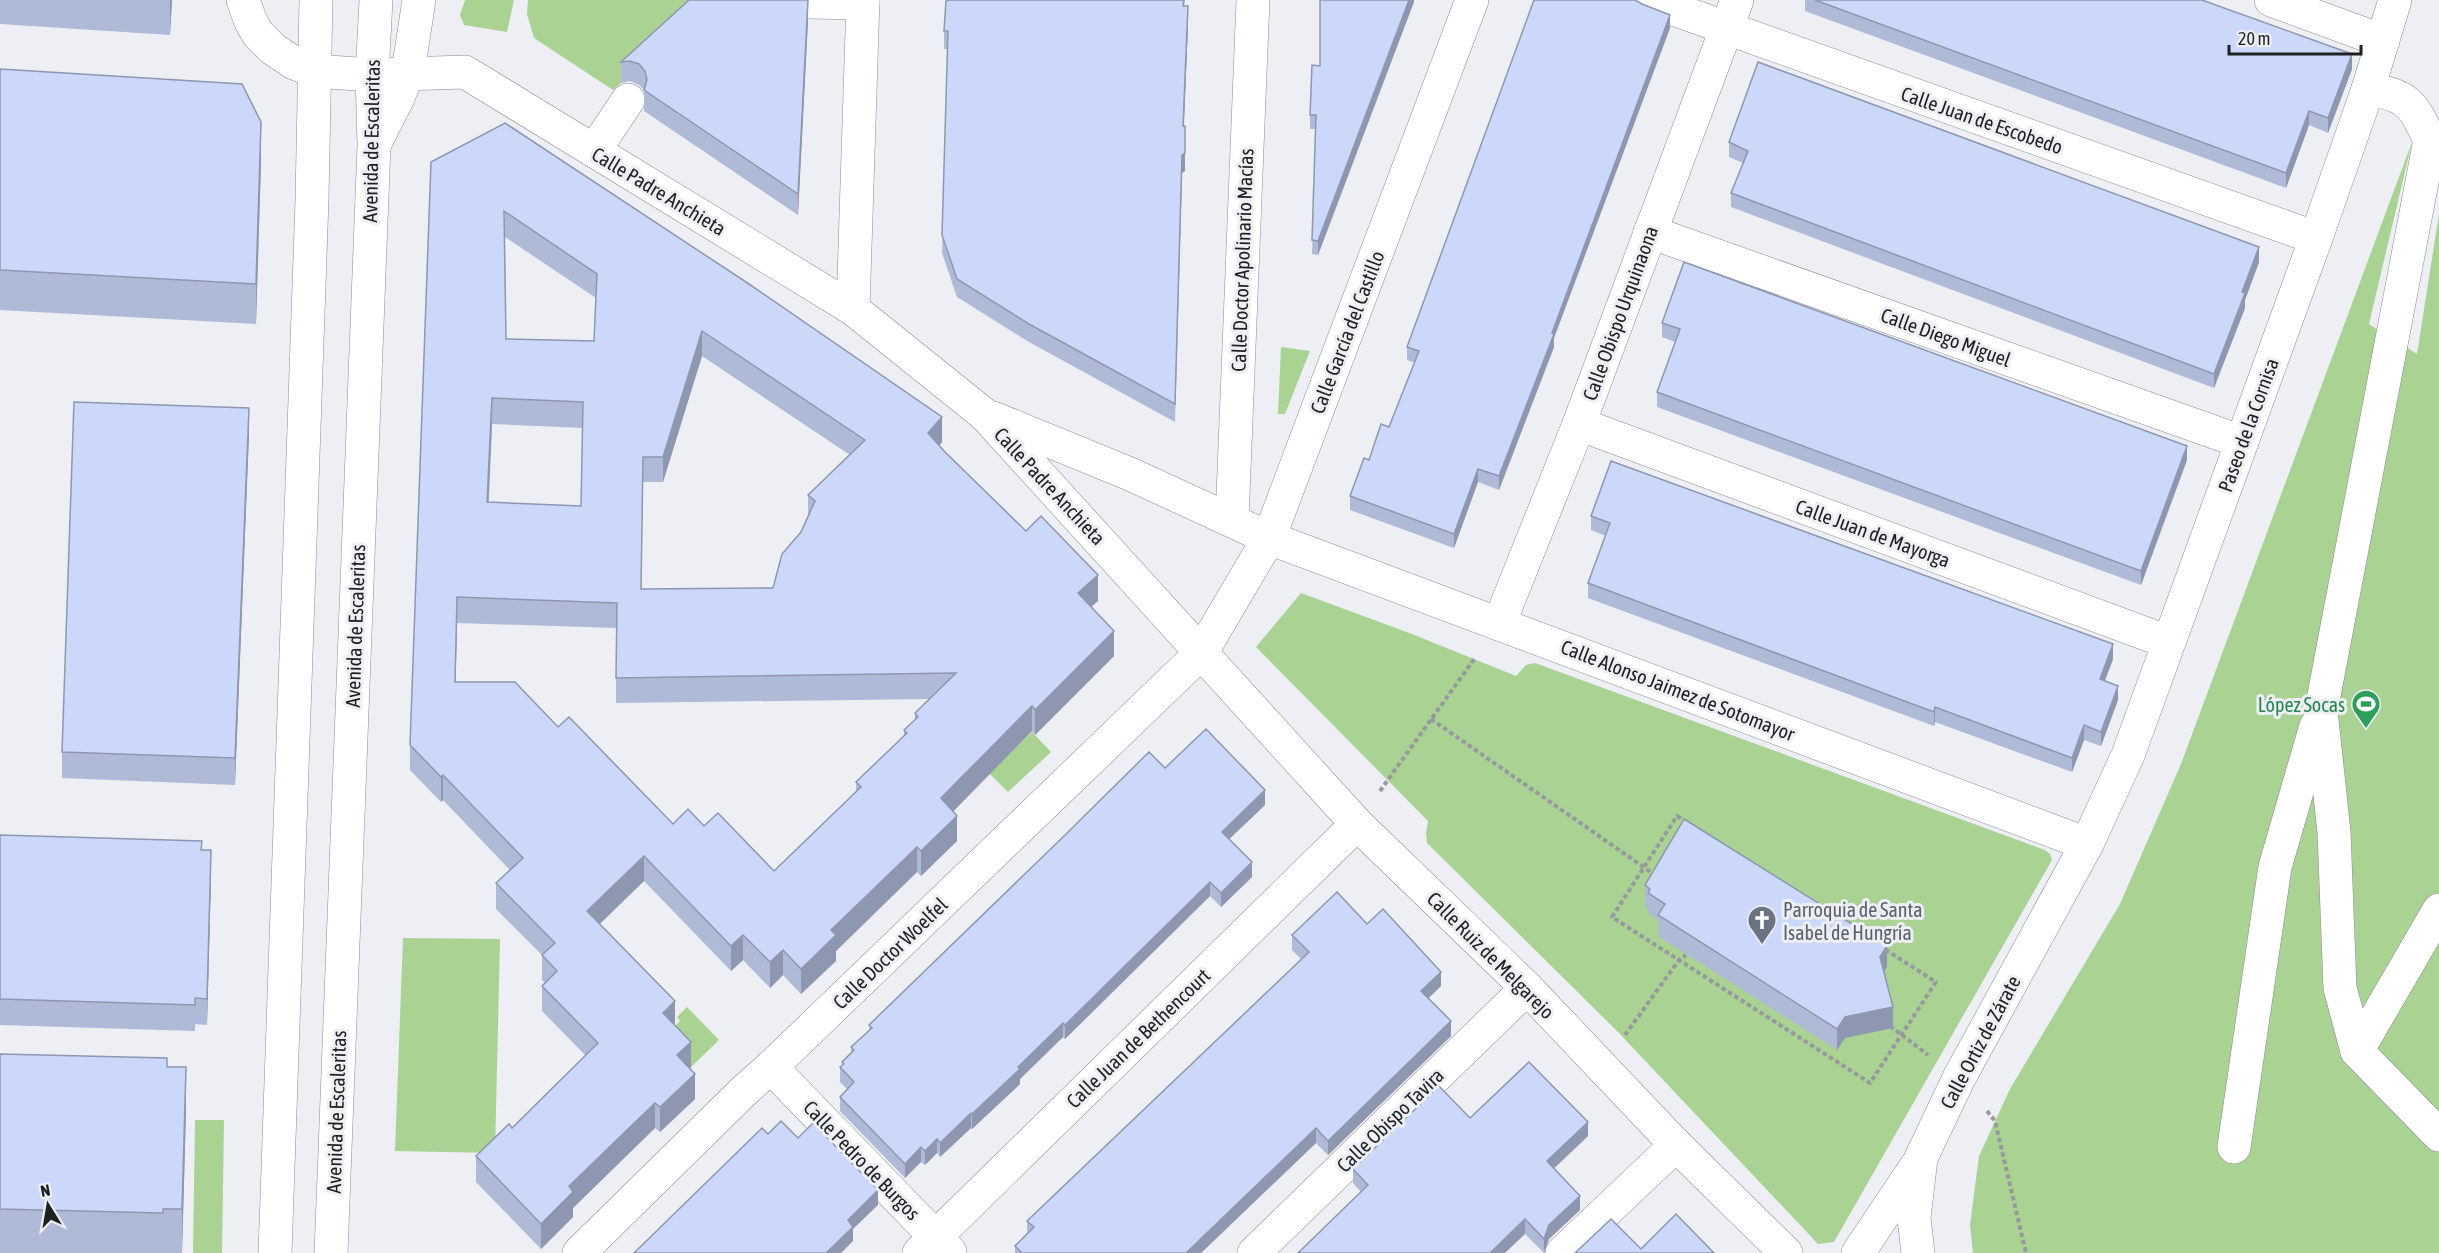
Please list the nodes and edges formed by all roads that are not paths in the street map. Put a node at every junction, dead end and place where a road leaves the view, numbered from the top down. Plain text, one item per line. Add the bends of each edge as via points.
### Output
1 (243, 0) edge
2 (316, 0) edge
3 (376, 0) edge
4 (419, 0) edge
5 (1253, 0) edge
6 (1472, 0) edge
7 (1648, 0) edge
8 (2271, 0) edge
9 (2395, 0) edge
10 (863, 1) edge
11 (809, 2) edge
12 (1731, 15) edge
13 (2384, 41) junction
14 (314, 71) junction
15 (372, 75) junction
16 (403, 85) junction
17 (2368, 88) junction
18 (628, 100) dead end
19 (374, 145) junction
20 (594, 151) junction
21 (1650, 232) junction
22 (2316, 238) junction
23 (853, 309) junction
24 (985, 415) junction
25 (1579, 424) junction
26 (2242, 442) junction
27 (1232, 520) junction
28 (1269, 538) junction
29 (1499, 624) junction
30 (2168, 642) junction
31 (1201, 653) junction
32 (2321, 711) junction
33 (1357, 824) junction
34 (2087, 844) junction
35 (2439, 910) edge
36 (1527, 988) junction
37 (2357, 1051) junction
38 (771, 1067) junction
39 (2439, 1135) edge
40 (1676, 1145) junction
41 (2234, 1147) dead end
42 (1921, 1158) junction
43 (935, 1247) edge
44 (275, 1253) edge
45 (331, 1253) edge
46 (579, 1253) edge
47 (1254, 1253) edge
48 (1562, 1253) edge
49 (1786, 1253) edge
50 (1858, 1253) edge
51 (1918, 1253) edge

1 - 14 street via 251,22 273,49
2 - 14 street
3 - 15 street, Avenida de Escaleritas
4 - 16 street
5 - 27 street, Calle Doctor Apolinario Macías
6 - 28 street, Calle García del Castillo
7 - 12 street, Calle Juan de Escobedo
8 - 13 street
9 - 13 street, Paseo de la Cornisa
10 - 11 street
10 - 23 street
12 - 21 street, Calle Obispo Urquinaona
12 - 22 street, Calle Juan de Escobedo
13 - 17 street, Paseo de la Cornisa
14 - 15 street, Calle Padre Anchieta
14 - 44 street
15 - 16 street, Calle Padre Anchieta
15 - 19 street, Avenida de Escaleritas
16 - 19 street
16 - 20 street, Calle Padre Anchieta via 465,72
17 - 22 street, Paseo de la Cornisa
17 - 32 street via 2395,94 2416,111 2430,140
18 - 20 street
19 - 45 street, Avenida de Escaleritas
20 - 23 street, Calle Padre Anchieta
21 - 25 street, Calle Obispo Urquinaona
21 - 26 street, Calle Diego Miguel
22 - 26 street, Paseo de la Cornisa
23 - 24 street, Calle Padre Anchieta
24 - 27 street, Calle Padre Anchieta
24 - 31 street, Calle Padre Anchieta
25 - 29 street, Calle Obispo Urquinaona
25 - 30 street, Calle Juan de Mayorga
26 - 30 street, Paseo de la Cornisa
27 - 28 street, Calle Padre Anchieta
28 - 29 street, Calle Alonso Jaimez de Sotomayor
28 - 31 street, Calle García del Castillo
29 - 34 street, Calle Alonso Jaimez de Sotomayor
30 - 34 street, Paseo de la Cornisa via 2128,755
31 - 33 street, Calle Ruiz de Melgarejo
31 - 38 street, Calle Doctor Woelfel
32 - 37 street via 2334,832 2340,988
32 - 41 street via 2275,867
33 - 36 street, Calle Ruiz de Melgarejo
33 - 43 street, Calle Juan de Bethencourt
34 - 42 street, Calle Ortiz de Zárate via 1959,1078
35 - 37 street
36 - 40 street, Calle Ruiz de Melgarejo
36 - 47 street, Calle Obispo Tavira
37 - 39 street
38 - 43 street, Calle Pedro de Burgos
38 - 46 street, Calle Doctor Woelfel
40 - 48 street
40 - 49 street, Calle Ruiz de Melgarejo
42 - 50 street
42 - 51 street, Calle Ortiz de Zárate via 1914,1218

